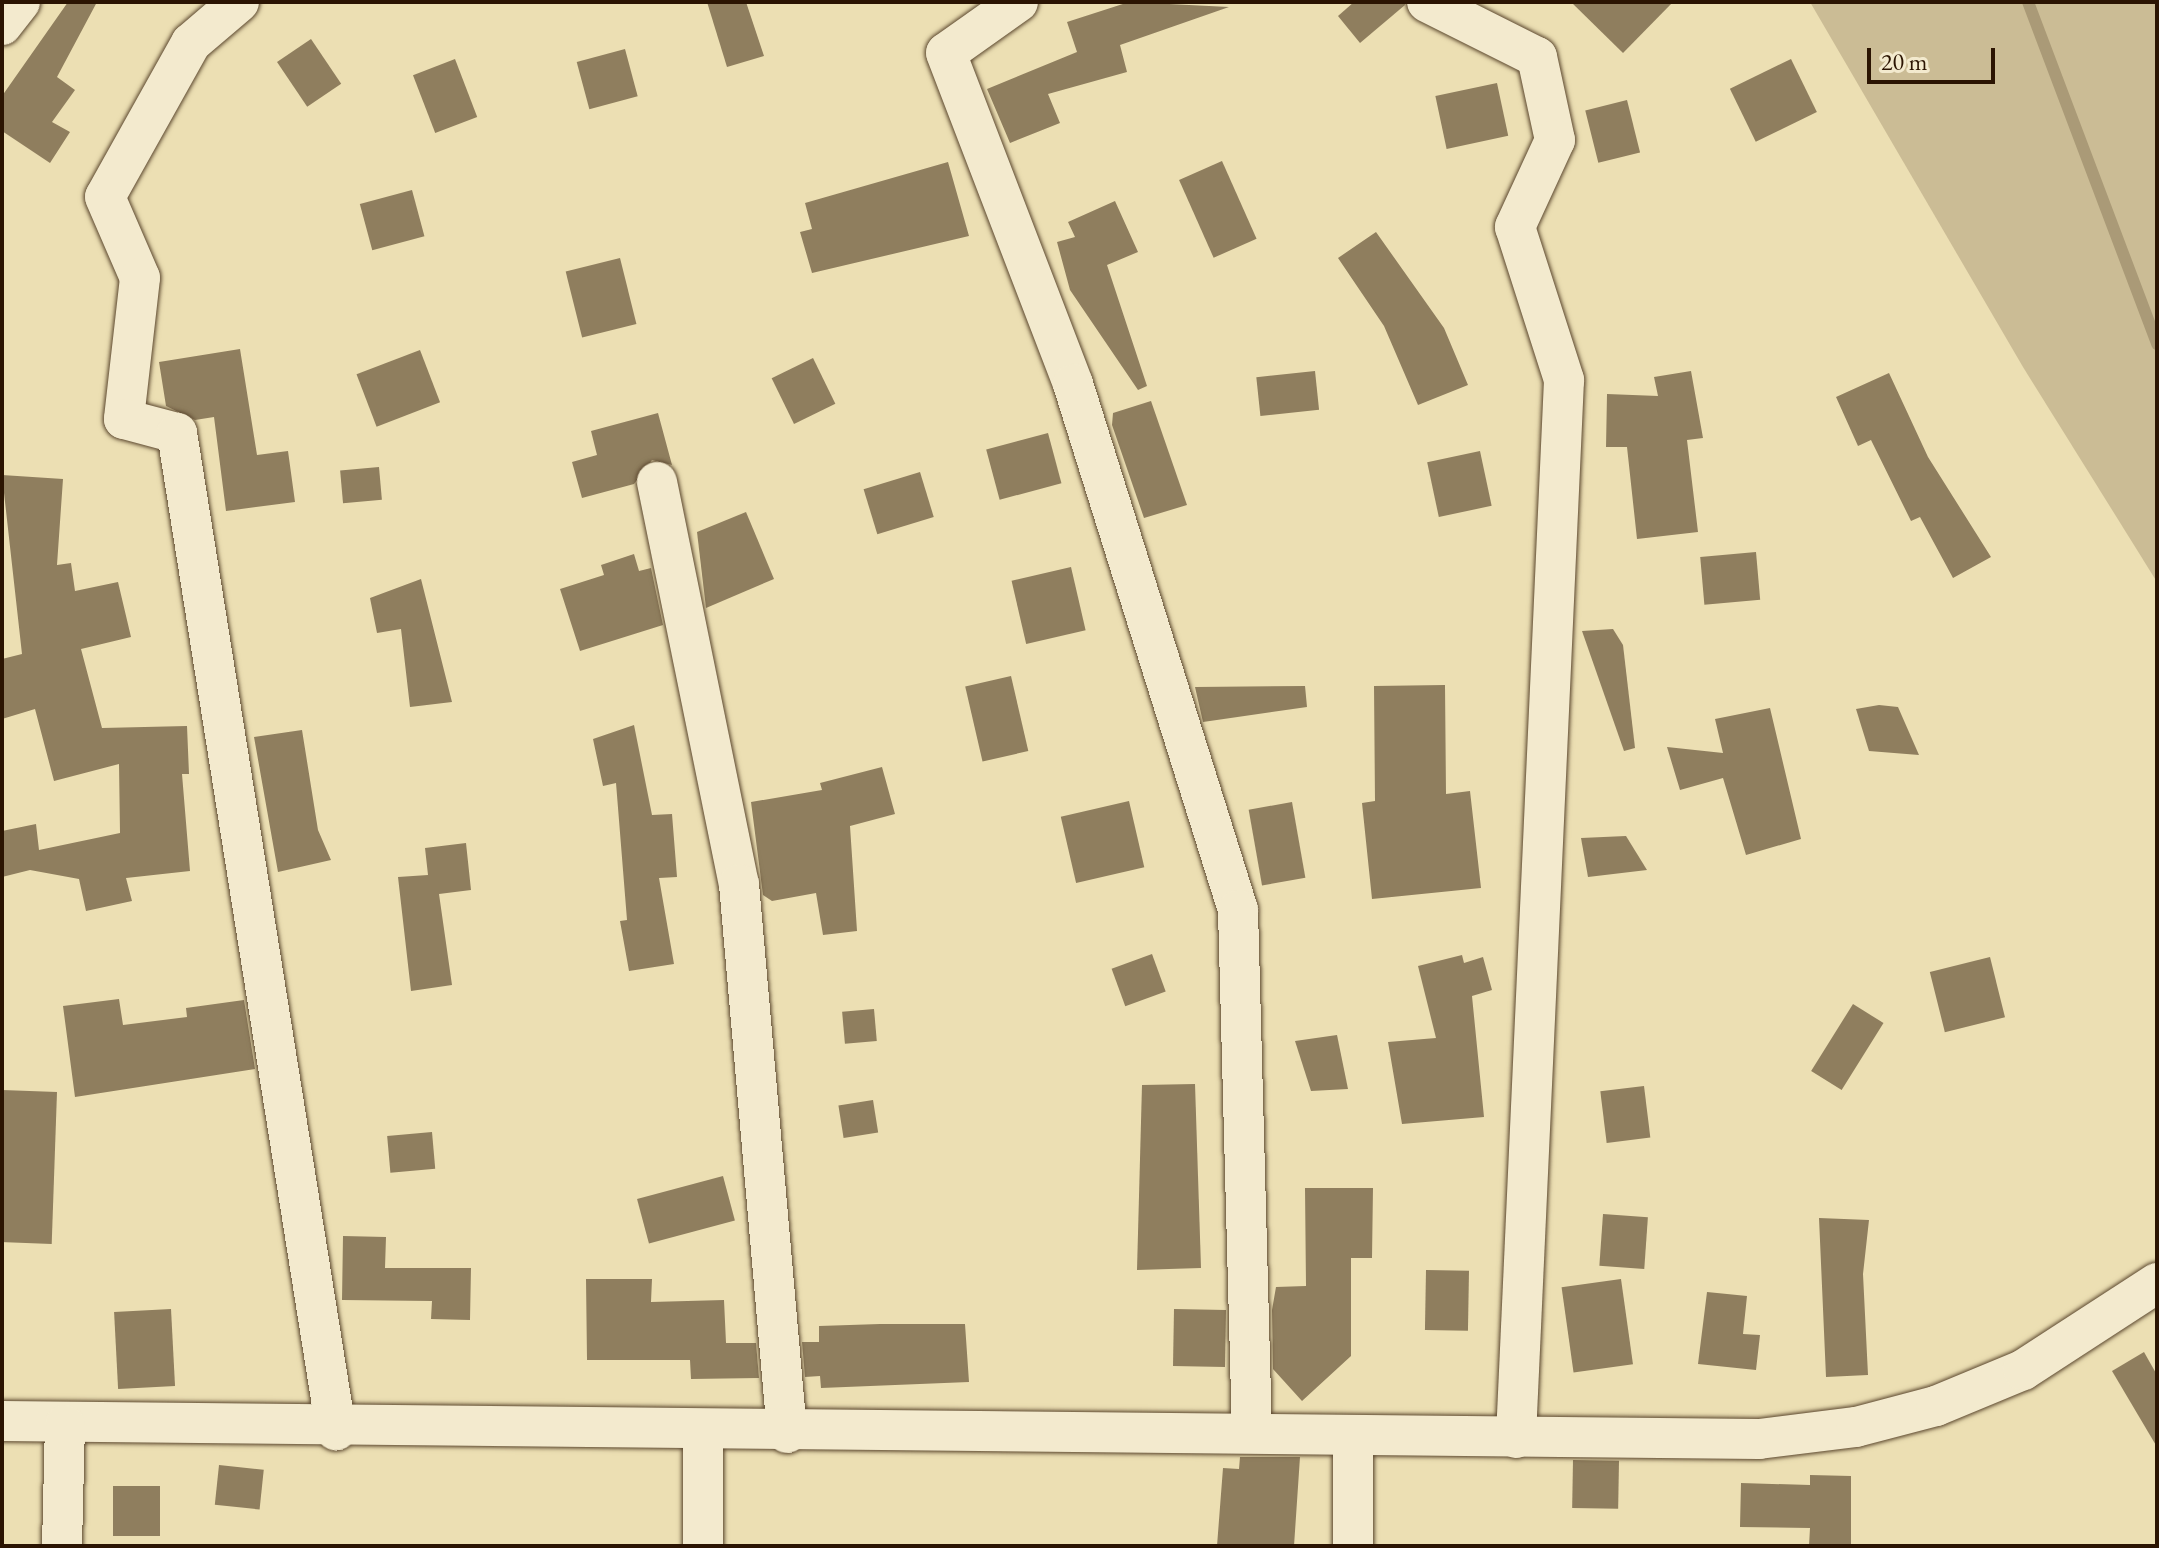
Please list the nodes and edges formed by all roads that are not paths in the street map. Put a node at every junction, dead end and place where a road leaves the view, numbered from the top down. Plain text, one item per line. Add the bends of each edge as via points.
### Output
1 (20, 2) edge
2 (239, 2) edge
3 (1018, 2) edge
4 (1427, 2) edge
5 (2, 25) edge
6 (657, 482) dead end
7 (2157, 1283) edge
8 (2, 1421) edge
9 (65, 1425) junction
10 (336, 1430) junction
11 (703, 1433) junction
12 (787, 1433) junction
13 (1252, 1433) junction
14 (1516, 1438) junction
15 (1353, 1440) junction
16 (62, 1546) edge
17 (703, 1546) edge
18 (1353, 1546) edge

1 - 5 street
2 - 10 street via 191,43 105,197 140,278 124,419 177,433
3 - 13 street via 946,53 1073,384 1238,910
4 - 14 street via 1537,57 1555,140 1515,227 1564,380
6 - 12 street via 739,884
7 - 14 street via 2023,1370 1936,1406 1856,1427 1759,1439
8 - 9 street
9 - 10 street
9 - 16 street
10 - 11 street
11 - 12 street
11 - 17 street
12 - 13 street
13 - 15 street
14 - 15 street
15 - 18 street

